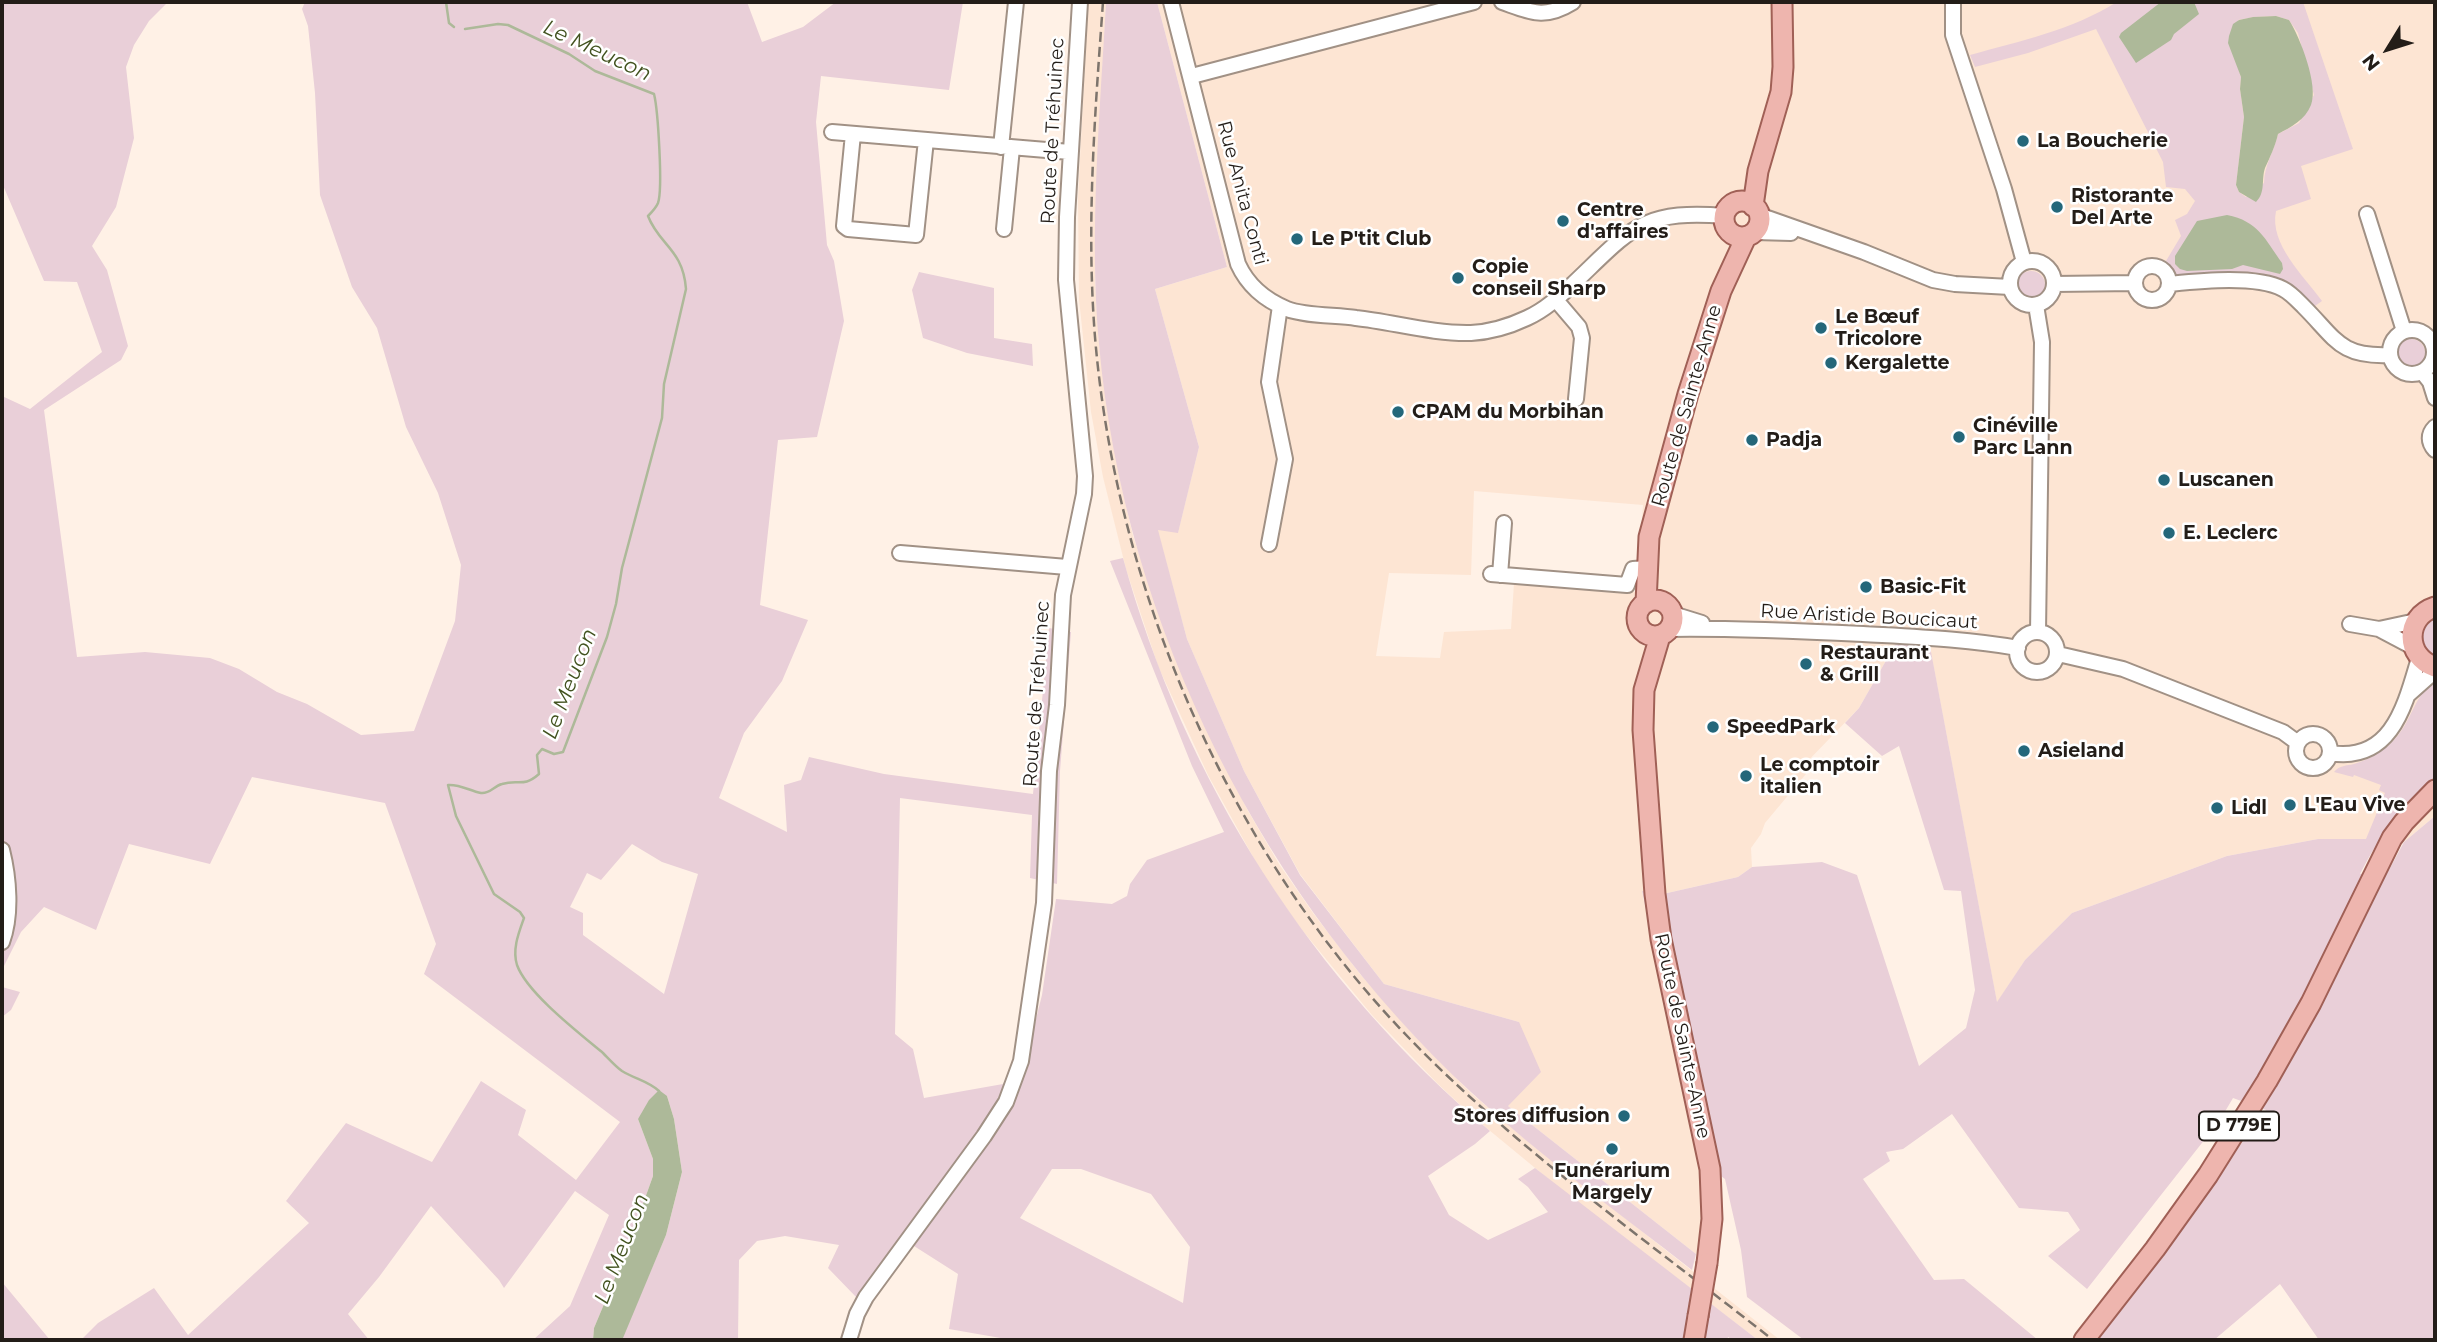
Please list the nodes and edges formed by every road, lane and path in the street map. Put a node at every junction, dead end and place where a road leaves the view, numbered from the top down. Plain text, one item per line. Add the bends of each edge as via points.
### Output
1 (1016, 2) edge
2 (1080, 2) edge
3 (1171, 2) edge
4 (1474, 2) edge
5 (1502, 2) edge
6 (1573, 2) edge
7 (1782, 2) edge
8 (1953, 2) edge
9 (1192, 76) junction
10 (832, 132) dead end
11 (853, 134) junction
12 (926, 141) junction
13 (1006, 147) junction
14 (1070, 152) junction
15 (2367, 214) dead end
16 (1743, 220) junction
17 (1004, 229) dead end
18 (2024, 262) junction
19 (2135, 283) junction
20 (2054, 284) junction
21 (2170, 284) junction
22 (2010, 288) junction
23 (1556, 300) junction
24 (2036, 305) junction
25 (1280, 306) junction
26 (2404, 331) junction
27 (2433, 339) edge
28 (2389, 355) junction
29 (2422, 372) junction
30 (2435, 398) edge
31 (1576, 399) dead end
32 (2435, 427) edge
33 (2435, 450) edge
34 (1654, 520) junction
35 (1504, 523) dead end
36 (1269, 544) dead end
37 (900, 553) dead end
38 (1068, 567) junction
39 (1648, 568) junction
40 (2429, 608) edge
41 (1659, 619) junction
42 (2350, 624) dead end
43 (2379, 629) junction
44 (2038, 632) junction
45 (2018, 648) junction
46 (2058, 654) junction
47 (2426, 661) edge
48 (2298, 743) junction
49 (2330, 753) junction
50 (2435, 790) edge
51 (2, 850) edge
52 (2, 942) edge
53 (849, 1340) edge
54 (1694, 1340) edge
55 (2084, 1340) edge

1 - 13 street
2 - 14 street, Route de Tréhuinec
3 - 9 street, Rue Anita Conti
4 - 9 street
5 - 6 street via 1545,14
7 - 16 main road, Route de Sainte-Anne via 1781,92
8 - 18 street via 1953,35
9 - 25 street, Rue Anita Conti via 1238,264 1255,291
10 - 11 street
11 - 12 street
11 - 12 street via 844,226 848,229 916,235
12 - 13 street
13 - 14 street
13 - 17 street
14 - 38 street, Route de Tréhuinec via 1066,280 1085,476
15 - 26 street
16 - 22 street, Rue Anita Conti via 1810,234 1933,280
16 - 23 street, Rue Anita Conti via 1688,213 1649,221 1611,247
16 - 34 main road, Route de Sainte-Anne
18 - 20 street via 2045,265
18 - 22 street via 2011,275
19 - 20 street
19 - 21 street via 2143,269 2153,266 2163,270
19 - 21 street via 2138,293 2152,301 2162,298
20 - 24 street via 2049,298
21 - 28 street via 2227,280 2283,289 2344,348 2359,355
22 - 24 street via 2022,303
23 - 25 street, Rue Anita Conti via 1512,324 1471,333
23 - 31 street via 1579,327 1582,338
24 - 44 street via 2043,364
25 - 36 street via 1269,382 1285,459
26 - 27 street via 2419,331
26 - 28 street via 2392,341
27 - 29 street via 2432,362
28 - 29 street via 2401,372
29 - 30 street
32 - 33 street via 2430,440
34 - 39 main road, Route de Sainte-Anne
34 - 41 main road, Route de Sainte-Anne
35 - 39 street via 1496,574 1627,585 1633,569
37 - 38 street
38 - 53 street, Route de Tréhuinec via 1049,771 1044,903 1021,1061 1006,1102 866,1297
39 - 41 main road, Route de Sainte-Anne
40 - 43 street
40 - 47 main road via 2412,638
41 - 45 street, Rue Aristide Boucicaut via 1717,628 1973,640
41 - 54 main road, Route de Sainte-Anne, bridge via 1638,697 1661,939 1710,1169 1712,1219
42 - 43 street
43 - 47 street
44 - 45 street via 2025,636
44 - 46 street via 2052,639
45 - 46 street via 2021,663 2035,672 2050,668
46 - 48 street via 2123,669 2283,732
47 - 49 street via 2381,742 2362,751
48 - 49 street via 2317,735 2328,744
48 - 49 street via 2298,760 2306,767 2321,766
50 - 55 main road, D 779E via 2392,838 2311,1003 2208,1175
51 - 52 street via 8,892

